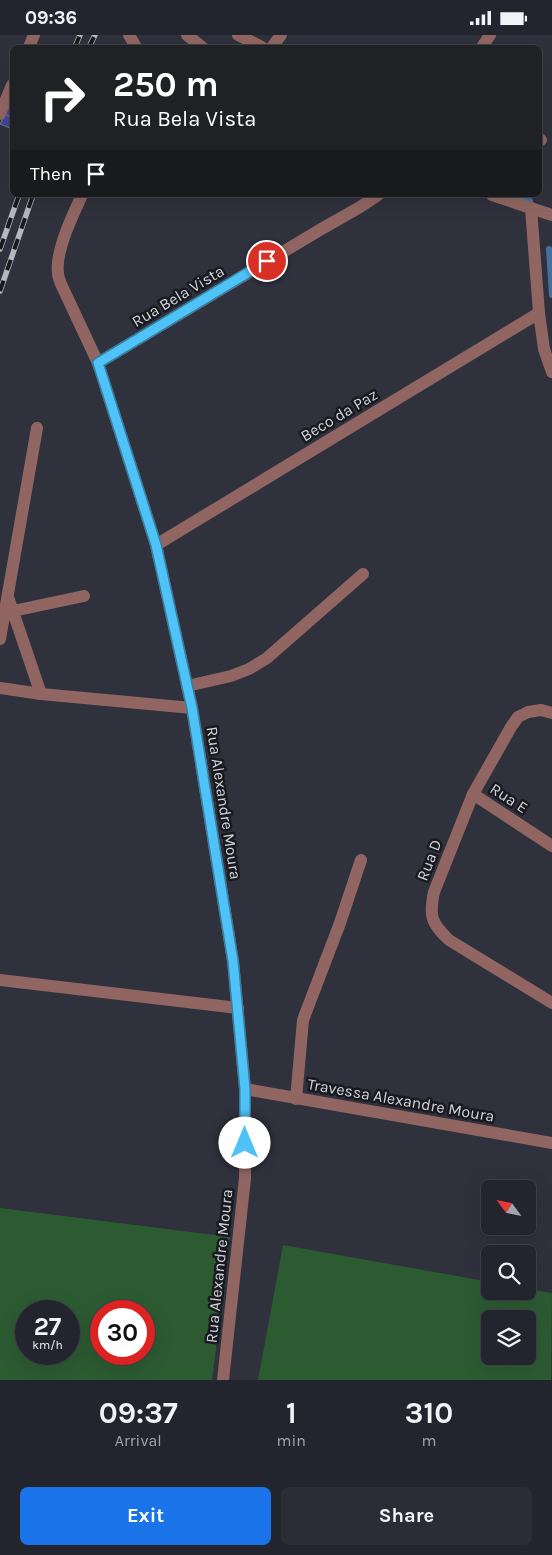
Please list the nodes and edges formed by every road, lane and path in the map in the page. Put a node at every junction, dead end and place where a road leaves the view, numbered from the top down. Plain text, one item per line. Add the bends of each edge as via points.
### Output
1 (187, 35) edge
2 (238, 35) edge
3 (200, 45) edge
4 (258, 45) edge
5 (10, 90) edge
6 (0, 114) edge
7 (81, 197) edge
8 (375, 197) edge
9 (498, 197) edge
10 (531, 208) junction
11 (552, 215) edge
12 (539, 313) junction
13 (98, 363) junction
14 (552, 372) edge
15 (38, 428) dead end
16 (156, 545) junction
17 (363, 574) dead end
18 (8, 596) junction
19 (84, 596) dead end
20 (14, 611) junction
21 (0, 639) edge
22 (187, 686) junction
23 (0, 688) edge
24 (42, 695) junction
25 (192, 708) junction
26 (552, 713) edge
27 (473, 794) junction
28 (552, 846) edge
29 (361, 860) dead end
30 (0, 980) edge
31 (552, 1003) edge
32 (238, 1009) junction
33 (245, 1089) junction
34 (296, 1099) junction
35 (552, 1143) edge
36 (223, 1380) edge

1 - 3 street
2 - 4 street
5 - 6 street
7 - 13 street, Rua Alexandre Moura via 68,226 58,273
8 - 13 street, Rua Bela Vista
9 - 10 street
10 - 11 street
10 - 12 street
12 - 14 street via 544,349
12 - 16 street, Beco da Paz
13 - 16 street, Rua Alexandre Moura
15 - 18 street
16 - 22 street, Rua Alexandre Moura
17 - 22 street via 267,658 230,676
18 - 20 street
18 - 21 street
19 - 20 street
20 - 24 street
22 - 25 street, Rua Alexandre Moura
23 - 24 street
24 - 25 street
25 - 32 street, Rua Alexandre Moura
26 - 27 street, Rua D via 541,710 518,717
27 - 28 street, Rua E
27 - 31 street, Rua D via 434,892 433,919 450,940
29 - 34 street via 303,1020
30 - 32 street
32 - 33 street, Rua Alexandre Moura
33 - 34 street, Travessa Alexandre Moura
33 - 36 street, Rua Alexandre Moura via 245,1178
34 - 35 street, Travessa Alexandre Moura

